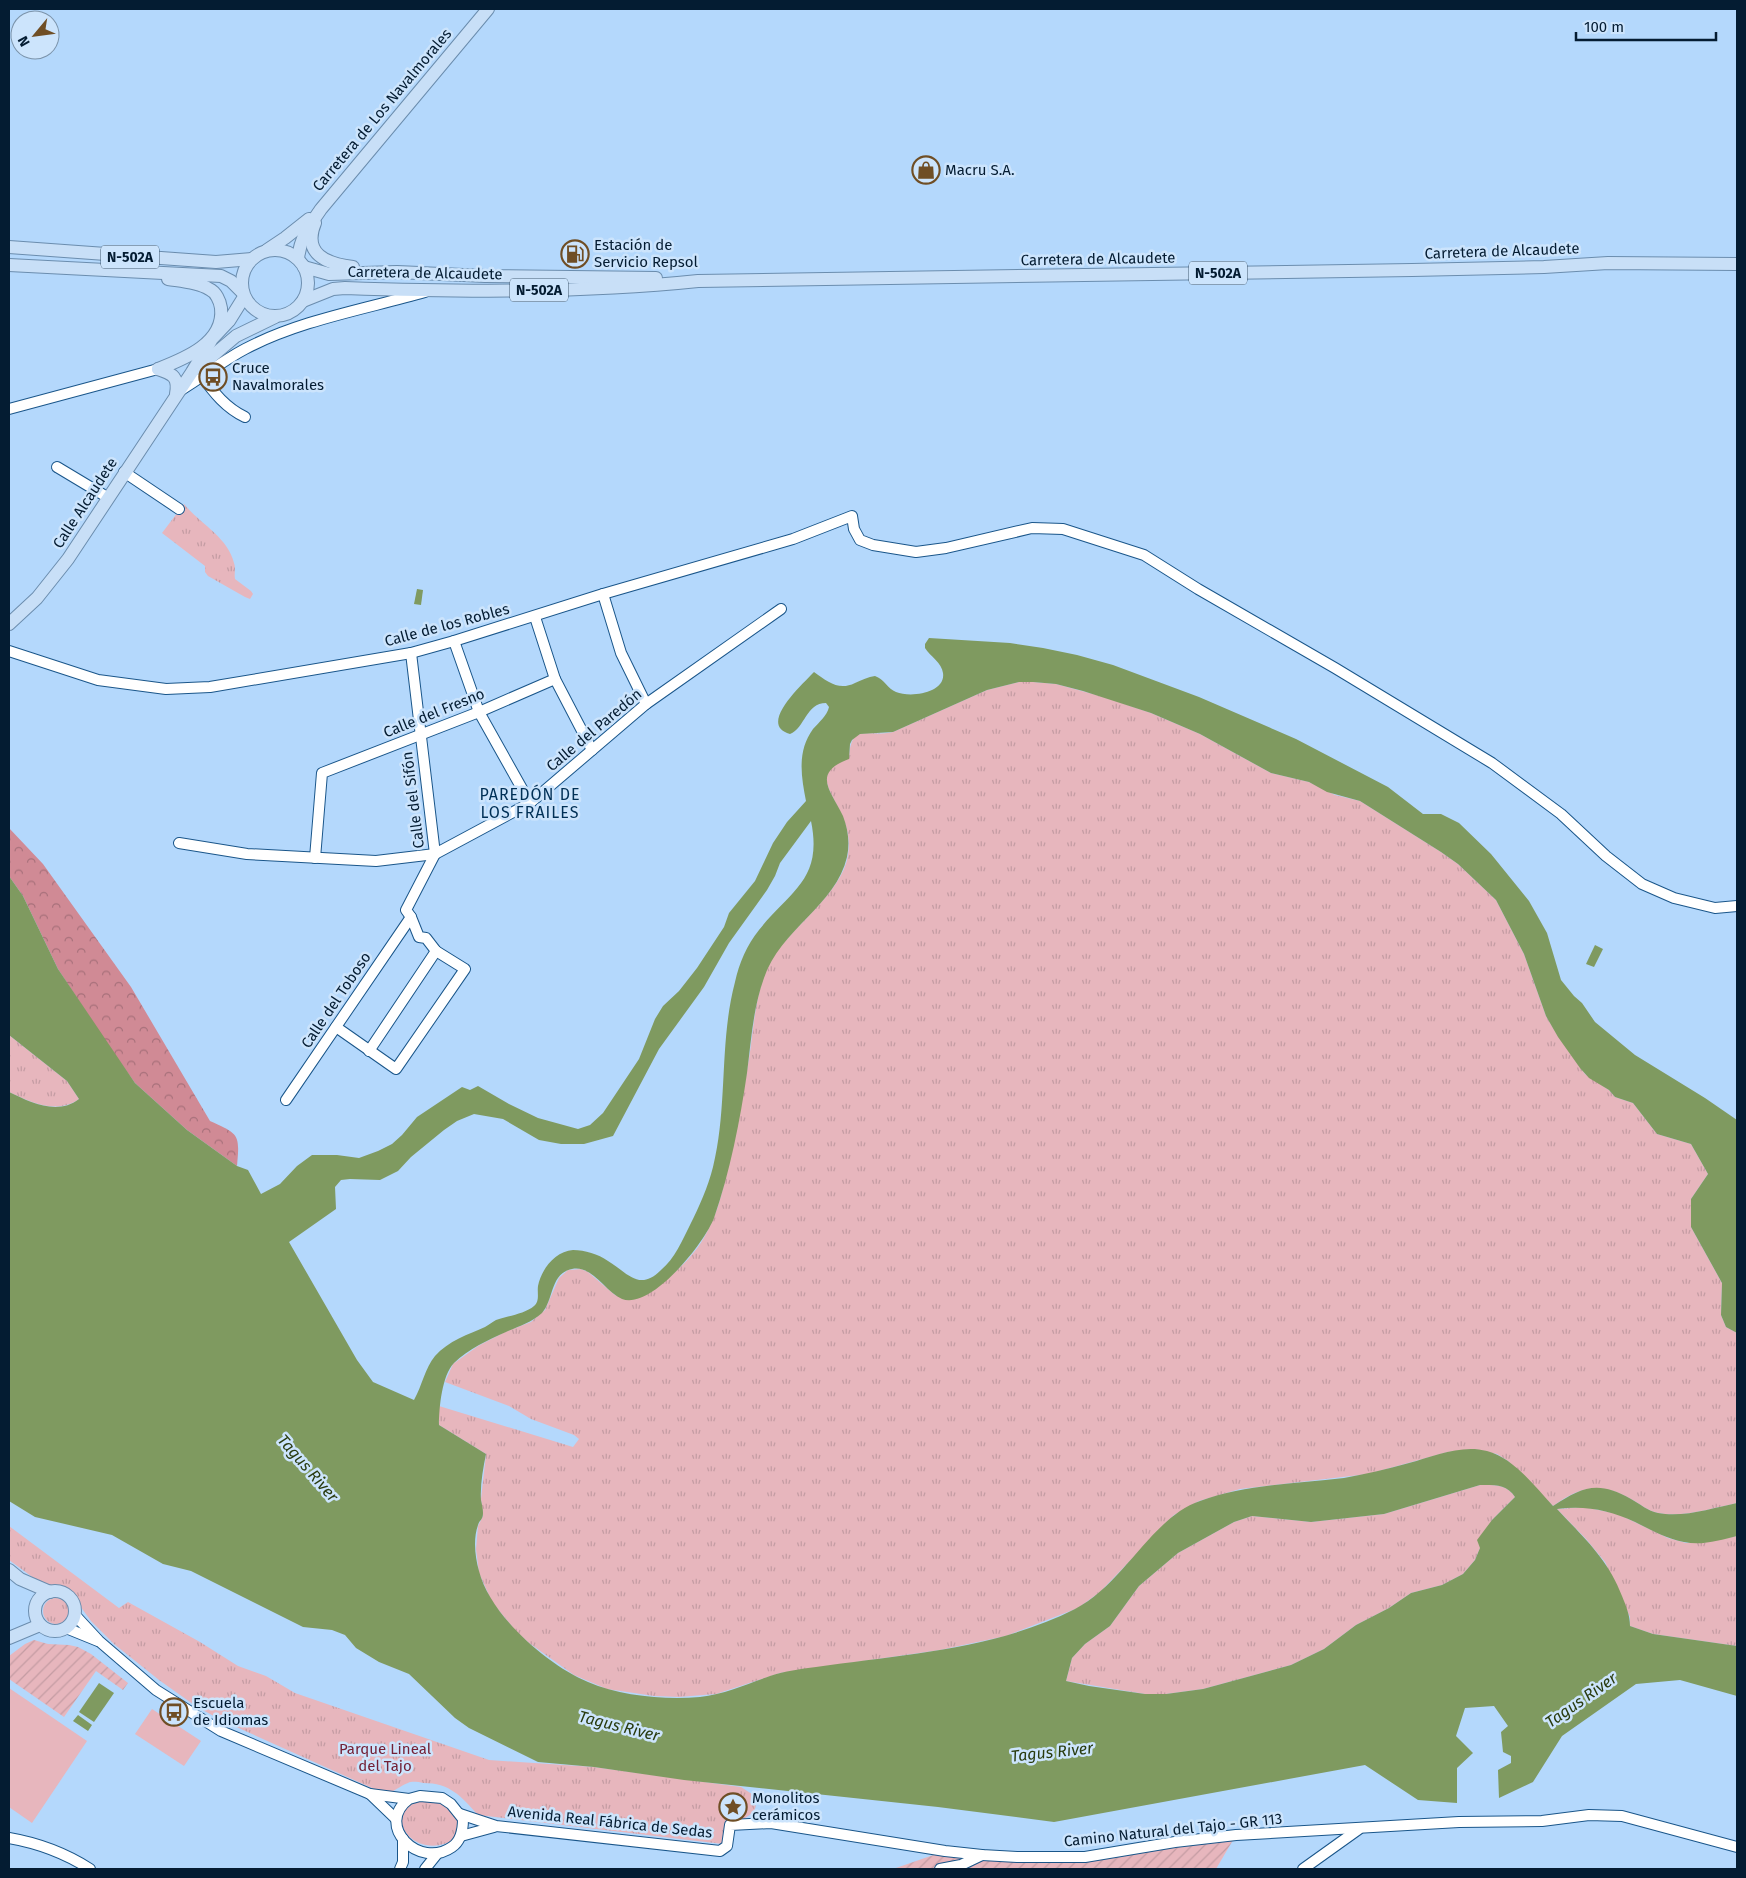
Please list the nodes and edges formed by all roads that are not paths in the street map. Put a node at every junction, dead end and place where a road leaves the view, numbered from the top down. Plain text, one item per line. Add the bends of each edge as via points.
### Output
1 (488, 9) edge
2 (321, 209) junction
3 (9, 246) edge
4 (264, 252) junction
5 (252, 259) junction
6 (301, 263) junction
7 (9, 264) edge
8 (1737, 264) edge
9 (129, 270) junction
10 (397, 272) junction
11 (698, 281) junction
12 (431, 291) junction
13 (244, 295) junction
14 (303, 301) junction
15 (275, 317) junction
16 (212, 339) junction
17 (158, 370) junction
18 (197, 374) junction
19 (178, 393) junction
20 (9, 409) edge
21 (245, 417) dead end
22 (58, 467) dead end
23 (124, 472) junction
24 (107, 498) junction
25 (178, 509) dead end
26 (602, 594) junction
27 (781, 609) dead end
28 (535, 617) junction
29 (9, 624) edge
30 (454, 641) junction
31 (10, 650) edge
32 (411, 653) junction
33 (555, 679) junction
34 (646, 704) junction
35 (479, 712) junction
36 (420, 735) junction
37 (592, 750) junction
38 (530, 803) junction
39 (179, 843) dead end
40 (435, 854) junction
41 (315, 858) junction
42 (1737, 906) edge
43 (411, 917) junction
44 (436, 951) junction
45 (336, 1027) junction
46 (369, 1051) junction
47 (286, 1100) dead end
48 (9, 1570) edge
49 (20, 1579) junction
50 (50, 1592) junction
51 (74, 1614) junction
52 (37, 1615) junction
53 (66, 1628) junction
54 (10, 1637) edge
55 (99, 1641) junction
56 (370, 1794) junction
57 (410, 1798) junction
58 (460, 1814) junction
59 (396, 1819) junction
60 (496, 1826) junction
61 (1359, 1828) junction
62 (461, 1836) junction
63 (9, 1838) edge
64 (403, 1839) junction
65 (1737, 1846) edge
66 (720, 1851) joint
67 (945, 1851) junction
68 (437, 1854) junction
69 (982, 1855) junction
70 (90, 1869) edge
71 (400, 1869) edge
72 (425, 1869) edge
73 (934, 1869) edge
74 (940, 1869) edge
75 (1303, 1869) edge

1 - 2 main road, Carretera de Los Navalmorales
2 - 4 main road, Carretera de Los Navalmorales
2 - 6 main road, Carretera de Los Navalmorales via 299,245
2 - 10 main road via 311,231 312,245 318,255 327,262 342,266
3 - 5 main road, N-502A via 216,262
4 - 5 main road, N-502A
4 - 6 main road, Carretera de Alcaudete / N-502A via 278,250 292,254
5 - 13 main road via 242,274
6 - 10 main road, Carretera de Alcaudete / N-502A via 329,274
6 - 14 main road via 308,284
7 - 9 main road, N-502A
8 - 11 main road, Carretera de Alcaudete / N-502A via 1608,263 1412,270
9 - 13 main road, N-502A via 221,276 231,280
9 - 16 main road via 210,289 217,296 221,308 220,323
10 - 11 main road, Carretera de Alcaudete / N-502A
11 - 12 main road, Carretera de Alcaudete / N-502A via 593,289
12 - 14 main road, Carretera de Alcaudete / N-502A via 345,288 333,289
12 - 18 street, Calle Alcaudete via 272,336
13 - 15 main road, N-502A via 248,304 260,313
13 - 16 main road, Calle Alcaudete via 229,321
14 - 15 main road, Carretera de Alcaudete / N-502A via 291,313
15 - 18 main road, Calle Alcaudete via 236,336
16 - 17 main road via 192,354
16 - 18 main road, Calle Alcaudete
17 - 18 main road
17 - 19 main road via 175,378
17 - 20 street
18 - 19 main road, Calle Alcaudete
18 - 21 street via 222,402
19 - 23 main road, Calle Alcaudete
22 - 24 street
23 - 24 main road, Calle Alcaudete
23 - 25 street
24 - 29 main road, Calle Alcaudete via 68,559 37,598
26 - 28 street, Calle de los Robles
26 - 34 street via 621,653
26 - 42 street, Calle de los Robles via 793,539 852,516 860,540 916,552 1032,528 1063,529 1144,554 1492,763 1561,814 1642,884 1674,898 1715,908
27 - 34 street, Calle del Paredón
28 - 30 street, Calle de los Robles
28 - 33 street
30 - 32 street, Calle de los Robles
30 - 35 street
31 - 32 street, Calle de los Robles via 98,680 166,689 210,687
32 - 36 street, Calle del Sifón
33 - 35 street, Calle del Fresno
33 - 37 street
34 - 37 street, Calle del Paredón
35 - 36 street, Calle del Fresno
35 - 38 street
36 - 40 street, Calle del Sifón
36 - 41 street, Calle del Fresno via 322,773
37 - 38 street, Calle del Paredón
38 - 40 street, Calle del Paredón
39 - 41 street, Calle del Paredón via 247,854
40 - 41 street, Calle del Paredón via 376,861
40 - 43 street via 406,910
43 - 44 street via 419,937 426,938
43 - 45 street, Calle del Toboso
44 - 46 street
44 - 46 street via 465,969 396,1070
45 - 46 street
45 - 47 street, Calle del Toboso
48 - 49 main road
49 - 50 main road
49 - 52 main road
50 - 51 main road via 67,1595 72,1600
50 - 52 main road via 41,1596
51 - 53 main road
51 - 55 street, Avenida Real Fábrica de Sedas
52 - 53 main road via 47,1630
52 - 54 main road
53 - 55 street, Avenida Real Fábrica de Sedas
55 - 56 street, Avenida Real Fábrica de Sedas via 156,1690 221,1731
56 - 57 street, Avenida Real Fábrica de Sedas
56 - 59 street, Avenida Real Fábrica de Sedas
57 - 58 street, Avenida Real Fábrica de Sedas via 442,1798
57 - 59 street via 401,1805
58 - 60 street, Avenida Real Fábrica de Sedas
58 - 62 street
59 - 64 street, Avenida Real Fábrica de Sedas
60 - 62 street, Avenida Real Fábrica de Sedas
60 - 66 street, Avenida Real Fábrica de Sedas
61 - 65 street, Camino Natural del Tajo - GR 113 via 1589,1815 1622,1816
61 - 69 street, Camino Natural del Tajo - GR 113 via 1210,1838 1086,1857
61 - 75 street
62 - 68 street, Avenida Real Fábrica de Sedas via 455,1845
63 - 70 street via 50,1849
64 - 68 street via 419,1852
64 - 71 street
66 - 67 street, Camino Natural del Tajo - GR 113 via 727,1846 730,1825 771,1824
67 - 69 street, Camino Natural del Tajo - GR 113
67 - 73 street via 942,1865
68 - 72 street, Avenida Real Fábrica de Sedas
69 - 74 street via 961,1865

